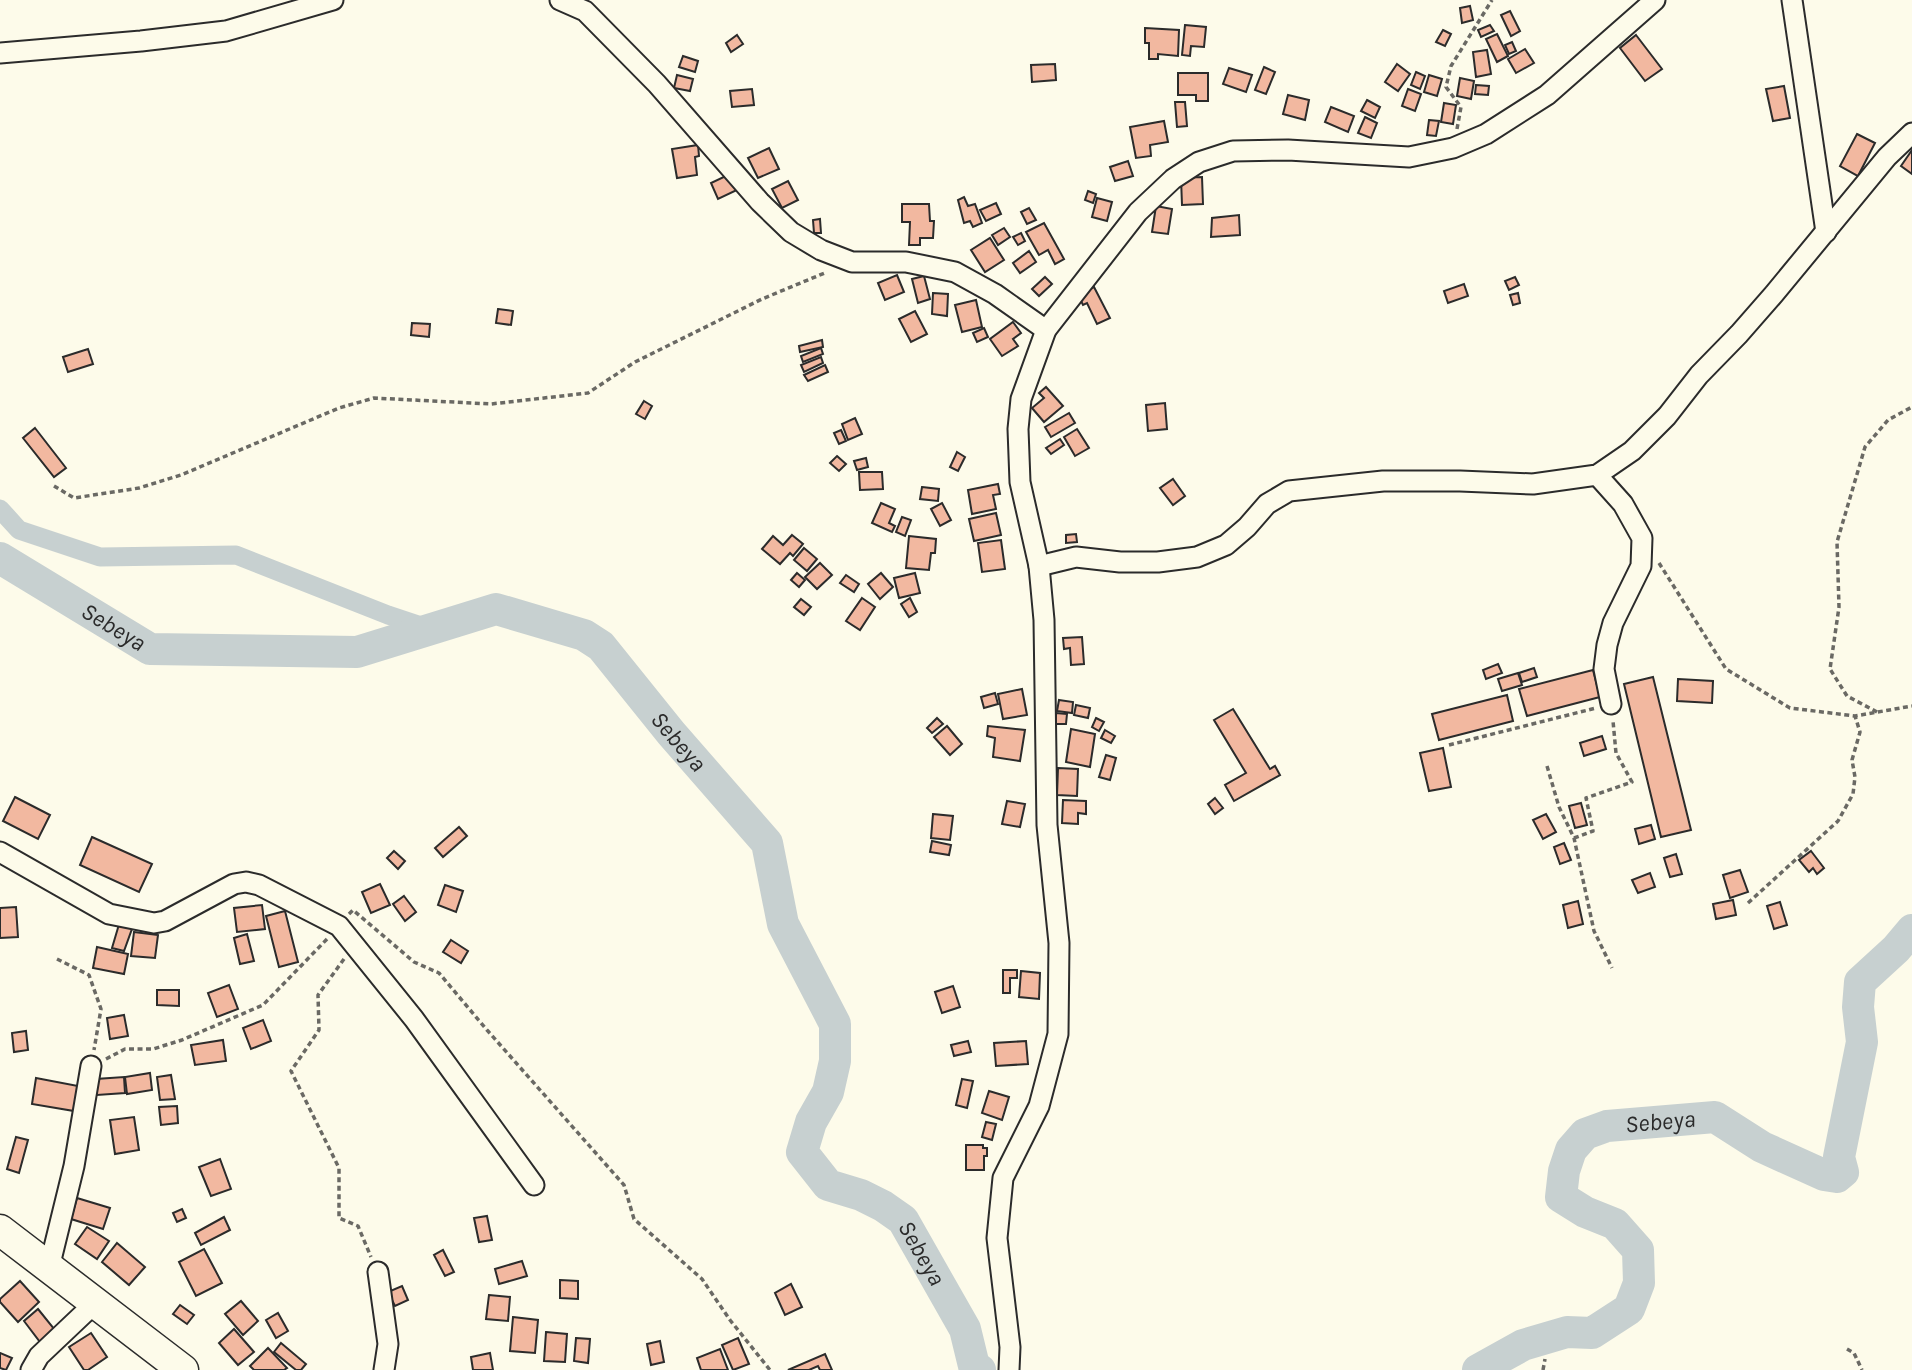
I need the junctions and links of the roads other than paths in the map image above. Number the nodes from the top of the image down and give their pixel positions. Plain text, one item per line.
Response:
1 (333, 0) edge
2 (560, 0) edge
3 (1655, 0) edge
4 (1793, 0) edge
5 (0, 53) edge
6 (1912, 133) edge
7 (1826, 232) junction
8 (1045, 330) junction
9 (1597, 475) junction
10 (1039, 566) junction
11 (1611, 704) road end
12 (0, 852) edge
13 (91, 1066) road end
14 (534, 1185) dead end
15 (0, 1230) edge
16 (50, 1268) junction
17 (378, 1272) road end
18 (95, 1303) junction
19 (31, 1370) edge
20 (183, 1370) edge
21 (384, 1370) edge
22 (1009, 1370) edge

1 - 5 street
2 - 8 street
3 - 8 street
4 - 7 street
6 - 7 street
7 - 9 street
8 - 10 street
9 - 10 street
9 - 11 street
10 - 22 street
12 - 14 street
13 - 16 street
15 - 16 highway
16 - 18 highway
17 - 21 street
18 - 19 street
18 - 20 highway

